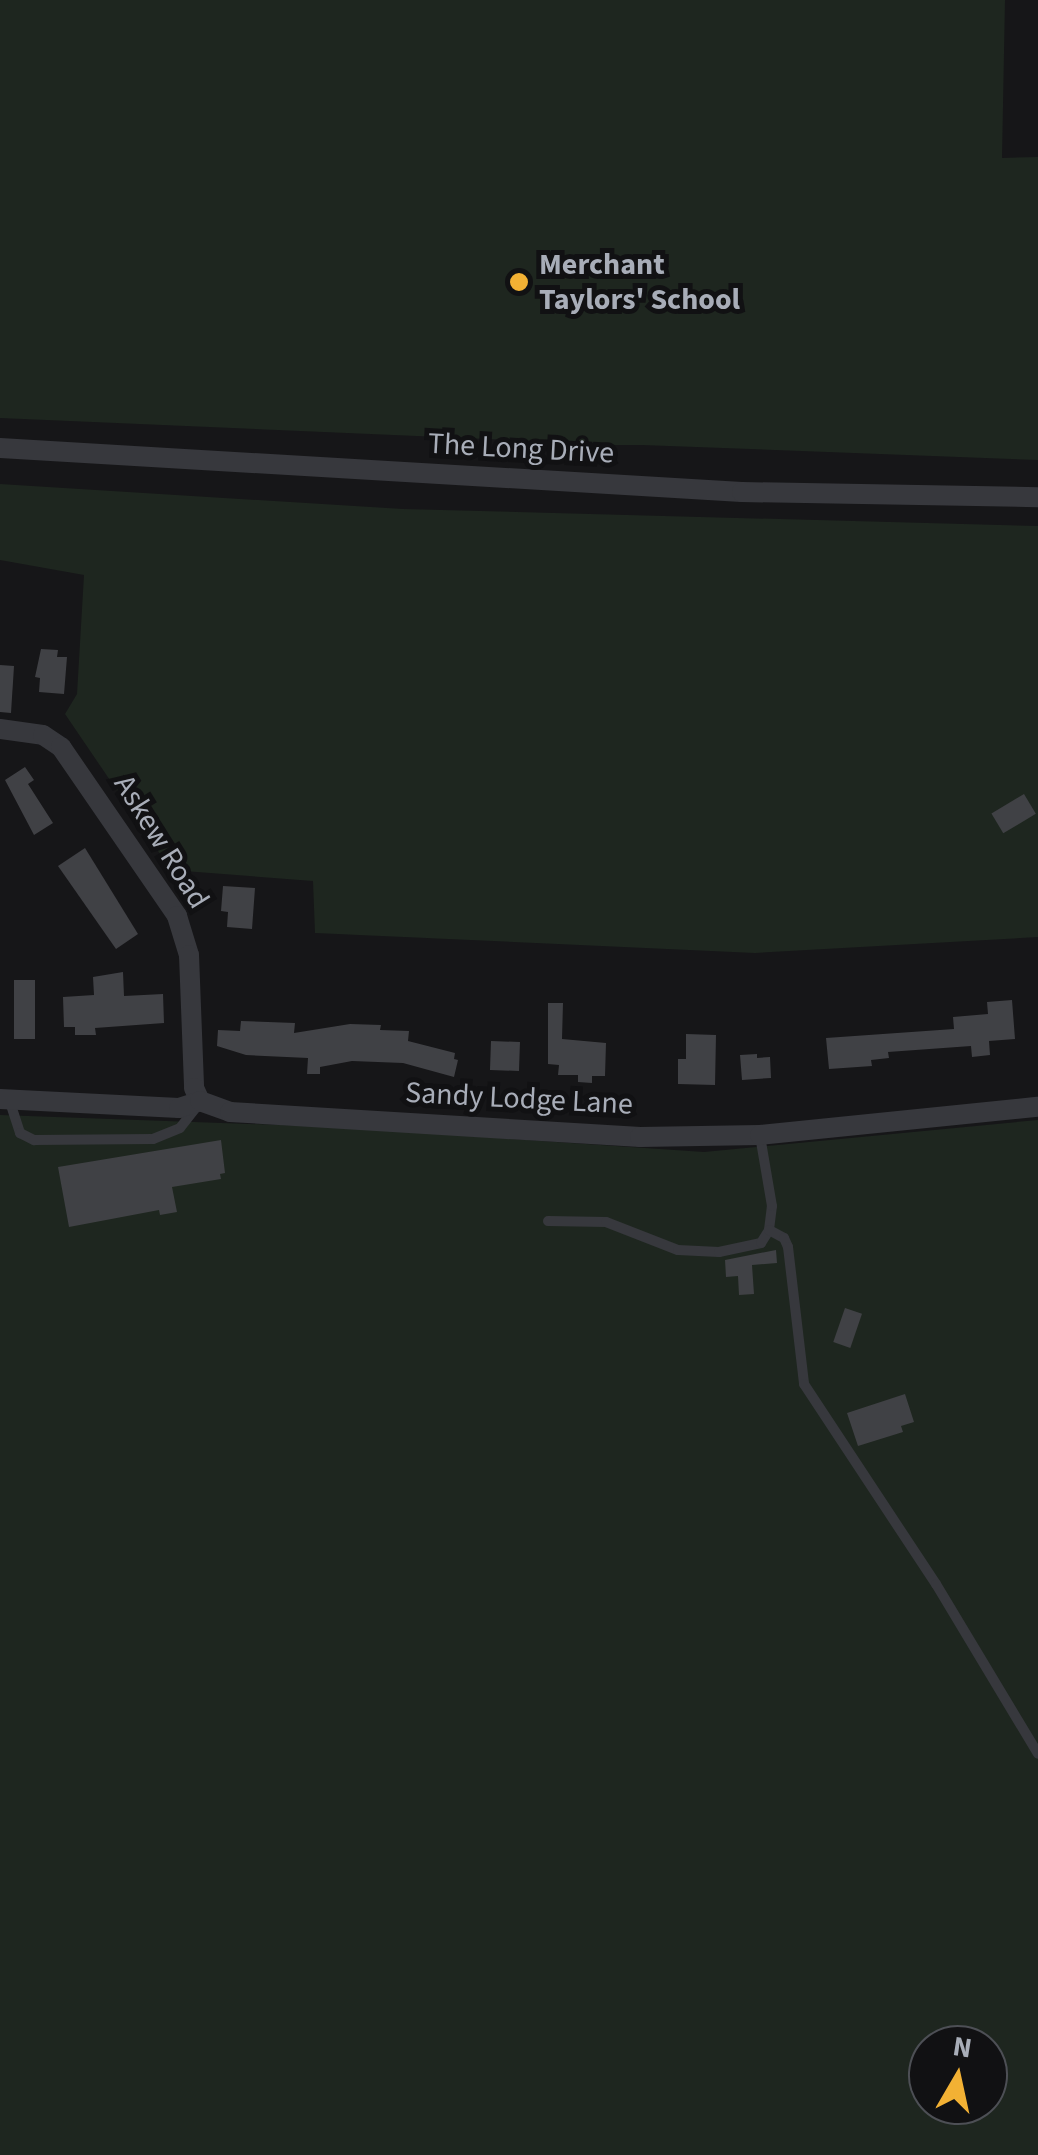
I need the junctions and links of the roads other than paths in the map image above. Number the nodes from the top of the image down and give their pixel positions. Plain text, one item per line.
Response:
1 (0, 448) edge
2 (1038, 497) edge
3 (0, 729) edge
4 (4, 1099) edge
5 (200, 1101) junction
6 (1038, 1107) edge
7 (760, 1135) junction
8 (548, 1221) dead end
9 (769, 1230) junction
10 (1038, 1754) edge

1 - 2 street, The Long Drive
3 - 5 street, Askew Road
4 - 5 street, Sandy Lodge Lane
4 - 5 lane
5 - 7 street, Sandy Lodge Lane
6 - 7 street, Sandy Lodge Lane
7 - 9 lane
8 - 9 lane
9 - 10 lane

